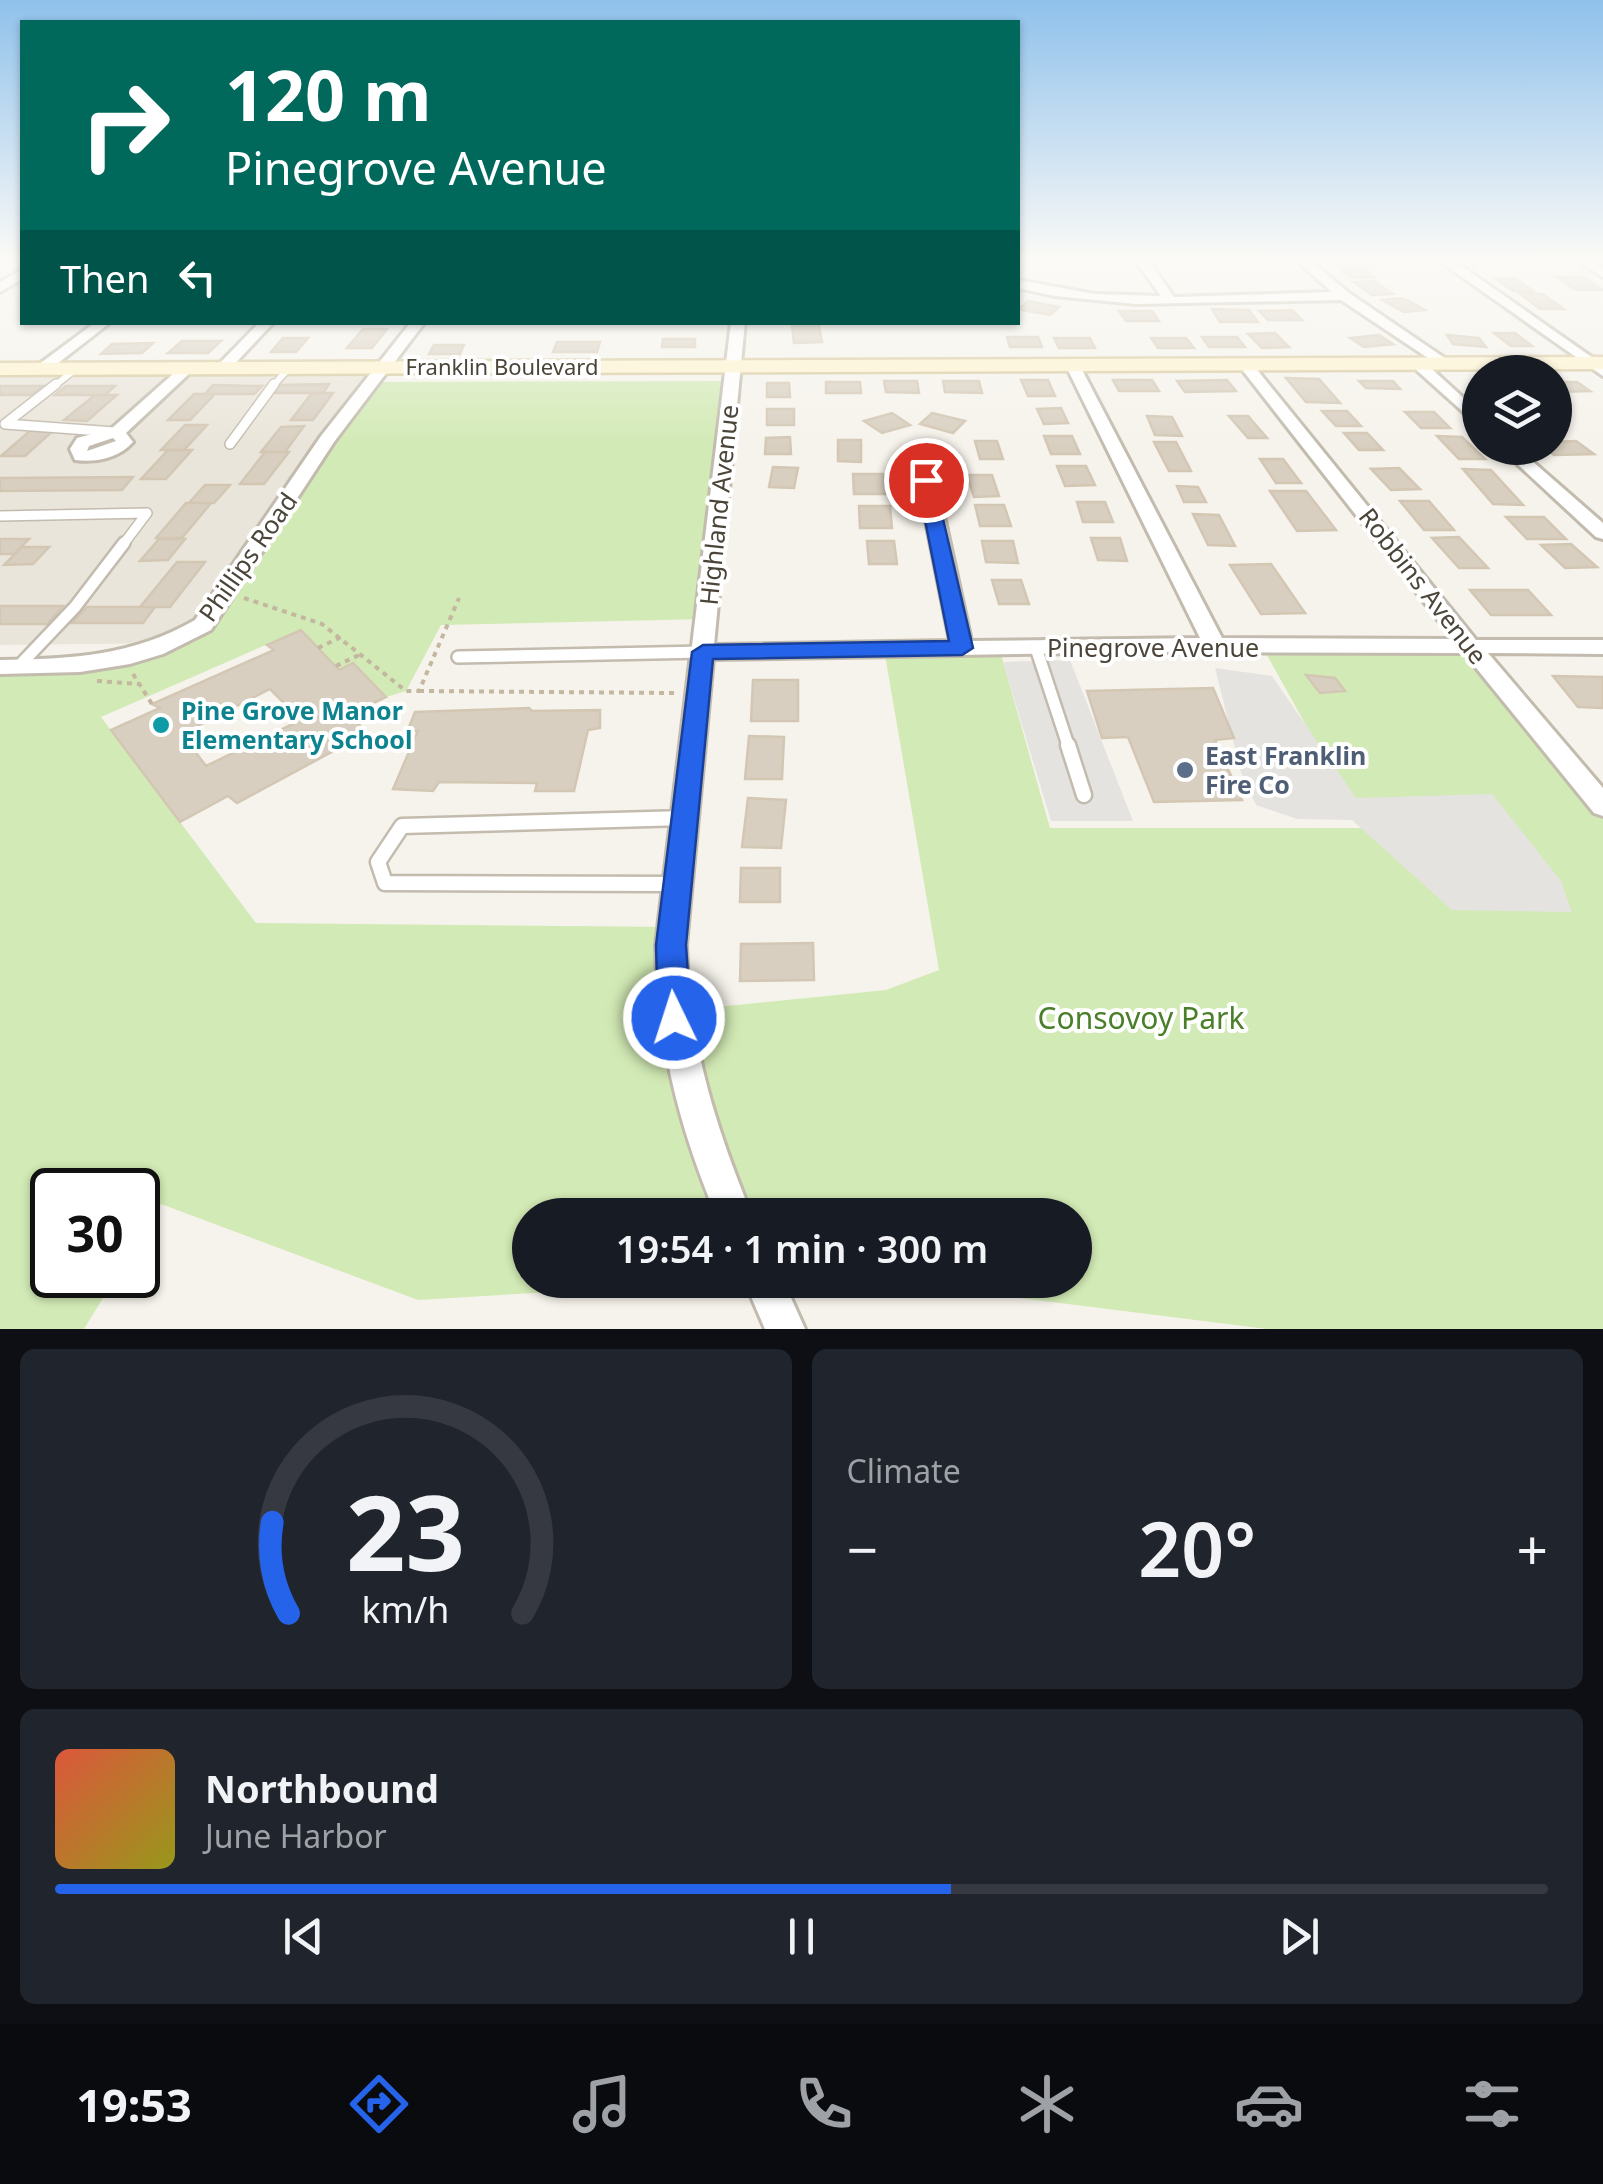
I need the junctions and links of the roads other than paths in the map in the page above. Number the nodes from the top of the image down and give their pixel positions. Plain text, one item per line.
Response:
1 (1384, 322) edge
2 (1535, 322) edge
3 (101, 325) edge
4 (265, 325) edge
5 (416, 325) edge
6 (738, 325) edge
7 (1417, 363) junction
8 (1446, 363) junction
9 (1072, 364) junction
10 (1245, 364) junction
11 (734, 366) junction
12 (1599, 366) edge
13 (384, 367) junction
14 (0, 368) edge
15 (43, 368) junction
16 (77, 368) junction
17 (223, 368) junction
18 (289, 368) junction
19 (187, 369) junction
20 (1462, 405) edge
21 (2, 424) edge
22 (117, 432) joint
23 (230, 444) dead end
24 (922, 456) dead end
25 (1527, 465) edge
26 (0, 516) edge
27 (1603, 534) edge
28 (1603, 647) edge
29 (962, 648) junction
30 (1036, 648) junction
31 (1216, 648) junction
32 (1471, 648) junction
33 (703, 652) junction
34 (458, 657) dead end
35 (9, 667) edge
36 (1084, 794) dead end
37 (1603, 806) edge
38 (685, 818) junction
39 (678, 884) junction
40 (728, 1198) edge
41 (771, 1298) edge
42 (785, 1329) edge

1 - 8 street
2 - 12 street
3 - 15 street
4 - 17 street
5 - 13 street, Phillips Road
6 - 11 street, Highland Avenue
7 - 8 street, Franklin Boulevard
7 - 10 street, Franklin Boulevard
7 - 20 street
8 - 12 street, Franklin Boulevard
9 - 10 street, Franklin Boulevard
9 - 11 street, Franklin Boulevard
9 - 31 street
10 - 32 street, Robbins Avenue
11 - 13 street, Franklin Boulevard
11 - 33 street, Highland Avenue
13 - 18 street, Franklin Boulevard
13 - 35 street, Phillips Road
14 - 15 street, Franklin Boulevard
15 - 16 street, Franklin Boulevard
16 - 19 street, Franklin Boulevard
16 - 21 lane
17 - 18 street, Franklin Boulevard
17 - 19 street, Franklin Boulevard
18 - 23 lane
19 - 22 street
21 - 22 lane
24 - 29 street
25 - 27 street
26 - 35 lane
28 - 32 street, Pinegrove Avenue
29 - 30 street, Pinegrove Avenue
29 - 33 street, Pinegrove Avenue
30 - 31 street, Pinegrove Avenue
30 - 36 lane
31 - 32 street, Pinegrove Avenue
32 - 37 street, Robbins Avenue
33 - 34 lane
33 - 38 street, Highland Avenue
38 - 39 street, Highland Avenue
38 - 39 lane
39 - 40 street, Highland Avenue
41 - 42 street

